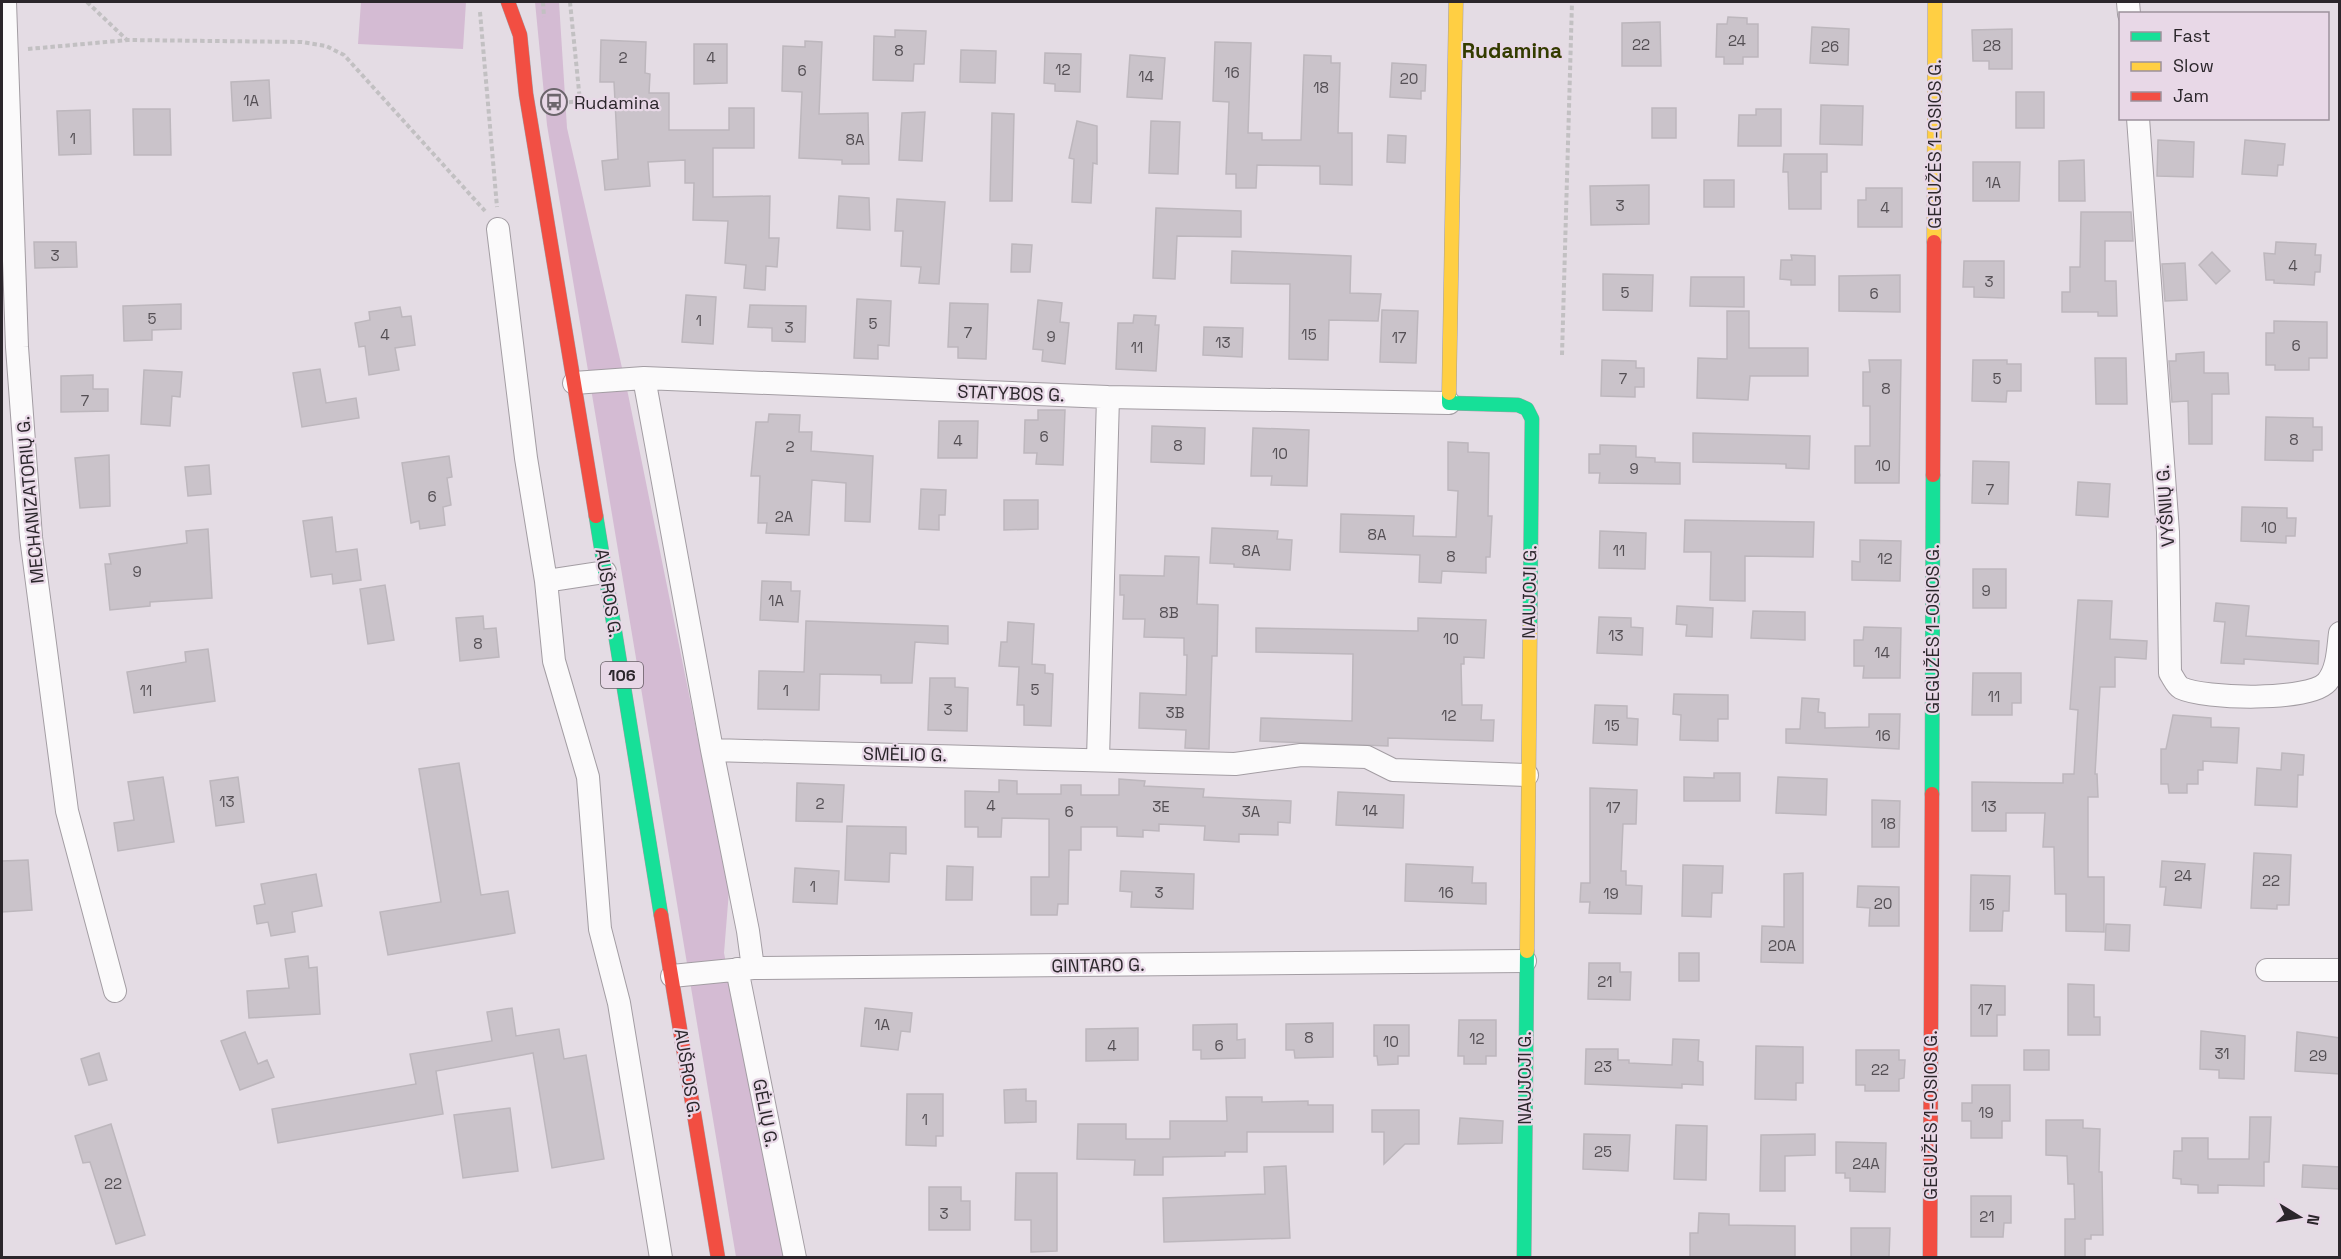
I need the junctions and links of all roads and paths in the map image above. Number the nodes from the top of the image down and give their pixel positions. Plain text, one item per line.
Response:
1 (5, 2) edge
2 (87, 2) edge
3 (480, 2) edge
4 (508, 2) edge
5 (570, 2) edge
6 (1456, 2) edge
7 (1572, 2) edge
8 (1935, 2) edge
9 (525, 3) edge
10 (520, 35) junction
11 (128, 40) junction
12 (7, 51) junction
13 (580, 101) junction
14 (553, 104) dead end
15 (575, 112) dead end
16 (2138, 120) edge
17 (498, 229) junction
18 (1562, 355) dead end
19 (644, 378) junction
20 (574, 383) junction
21 (1108, 397) junction
22 (1449, 403) junction
23 (605, 572) junction
24 (546, 581) junction
25 (2340, 633) edge
26 (712, 750) junction
27 (1098, 759) junction
28 (1527, 775) junction
29 (1525, 961) junction
30 (745, 969) junction
31 (2267, 970) dead end
32 (2340, 970) edge
33 (672, 976) junction
34 (115, 991) dead end
35 (661, 1257) edge
36 (718, 1257) edge
37 (795, 1257) edge
38 (1524, 1257) edge
39 (1930, 1257) edge

1 - 12 street, MECHANIZATORIŲ G.
2 - 11 path
3 - 17 path
4 - 10 street, AUŠROS G. / 106
5 - 13 path
6 - 22 street
7 - 18 path
8 - 39 street, GEGUŽĖS 1-OSIOS G.
9 - 10 street, AUŠROS G. / 106
10 - 20 street, AUŠROS G. / 106
11 - 12 path
11 - 17 path
12 - 34 street, MECHANIZATORIŲ G.
13 - 14 path
13 - 15 path
16 - 25 street, VYŠNIŲ G.
17 - 24 street
19 - 20 street, STATYBOS G.
19 - 21 street, STATYBOS G.
19 - 26 street, GĖLIŲ G.
20 - 23 street, AUŠROS G. / 106
21 - 22 street, STATYBOS G.
21 - 27 street
22 - 28 street, NAUJOJI G.
23 - 24 street
23 - 33 street, AUŠROS G. / 106
24 - 35 street
26 - 27 street, SMĖLIO G.
26 - 30 street, GĖLIŲ G.
27 - 28 street, SMĖLIO G.
28 - 29 street, NAUJOJI G.
29 - 30 street, GINTARO G.
29 - 38 street, NAUJOJI G.
30 - 33 street, GINTARO G.
30 - 37 street, GĖLIŲ G.
31 - 32 street
33 - 36 street, AUŠROS G. / 106

